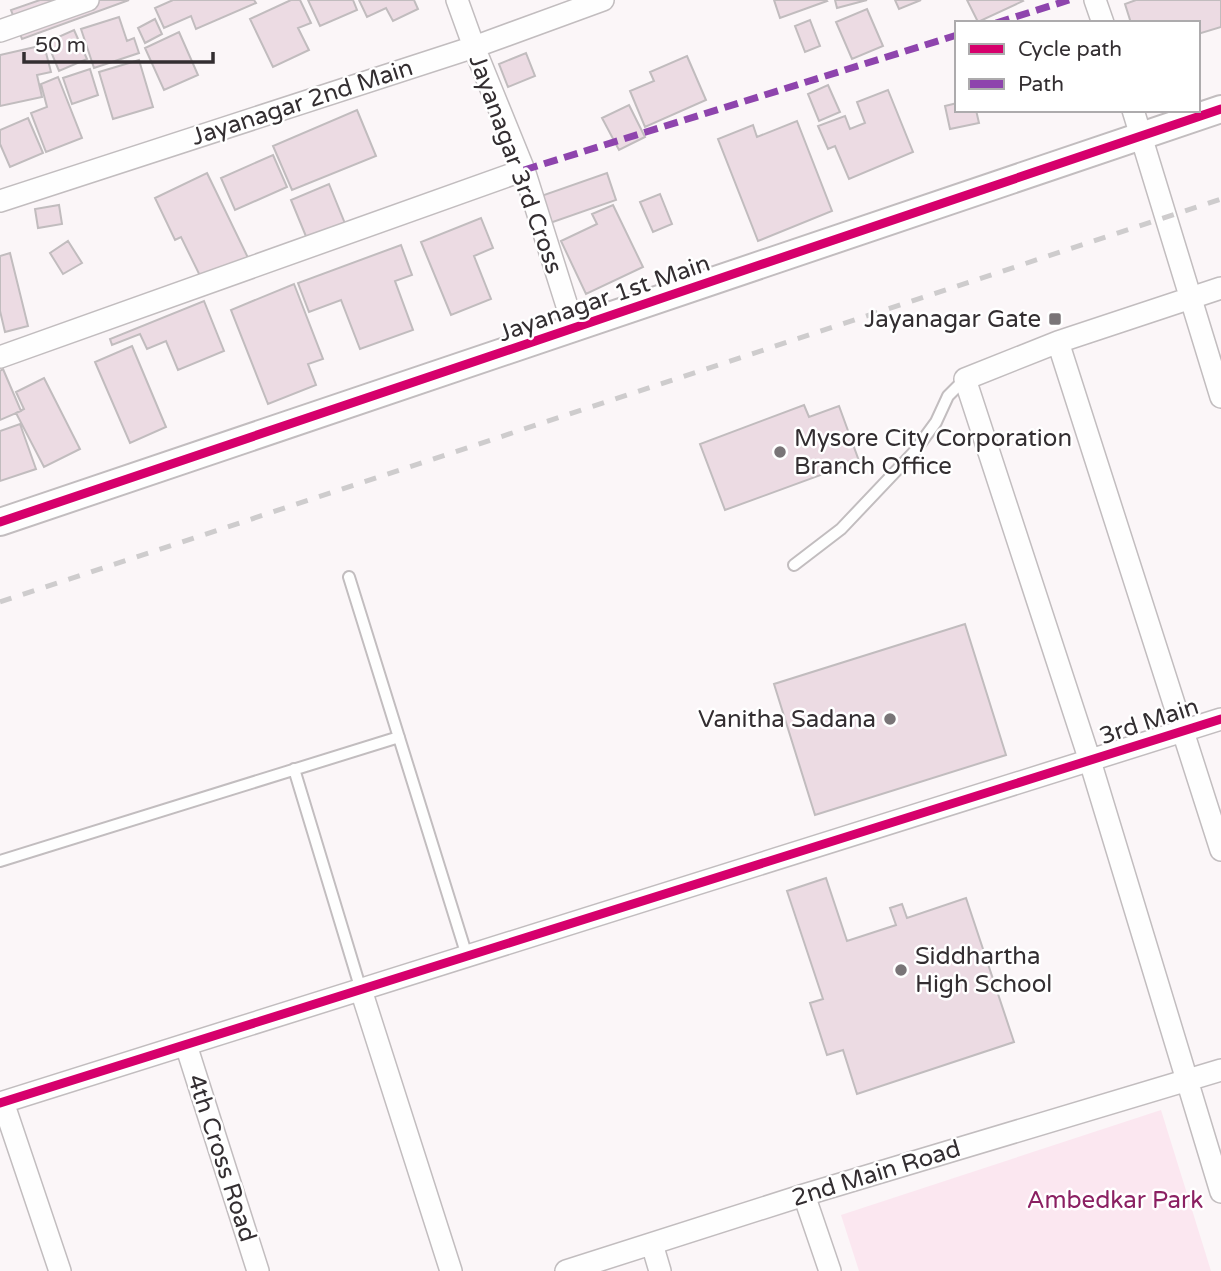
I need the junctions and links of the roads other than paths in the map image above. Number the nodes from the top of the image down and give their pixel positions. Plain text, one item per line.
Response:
1 (88, 0) edge
2 (457, 0) edge
3 (603, 0) edge
4 (1095, 0) edge
5 (1101, 21) edge
6 (0, 31) edge
7 (474, 47) junction
8 (1221, 108) edge
9 (1134, 112) edge
10 (1142, 136) junction
11 (524, 170) junction
12 (0, 201) edge
13 (1221, 288) edge
14 (1192, 299) junction
15 (574, 328) junction
16 (1058, 342) junction
17 (0, 357) edge
18 (965, 379) junction
19 (1221, 397) edge
20 (0, 522) edge
21 (794, 565) dead end
22 (349, 577) dead end
23 (1221, 719) edge
24 (1184, 729) junction
25 (399, 737) junction
26 (1090, 761) junction
27 (294, 769) junction
28 (1221, 850) edge
29 (0, 861) edge
30 (467, 956) junction
31 (361, 990) junction
32 (186, 1045) junction
33 (1221, 1070) edge
34 (1187, 1080) junction
35 (1, 1103) edge
36 (1221, 1192) edge
37 (804, 1195) junction
38 (652, 1244) junction
39 (60, 1271) edge
40 (258, 1271) edge
41 (451, 1271) edge
42 (566, 1271) edge
43 (660, 1271) edge
44 (830, 1271) edge

1 - 6 street
2 - 7 street, Jayanagar 3rd Cross
3 - 7 street, Jayanagar 2nd Main
4 - 5 street
7 - 11 street, Jayanagar 3rd Cross
7 - 12 street, Jayanagar 2nd Main
8 - 10 street, Jayanagar 1st Main
9 - 10 street
10 - 14 street
10 - 15 street, Jayanagar 1st Main
11 - 15 street, Jayanagar 3rd Cross
11 - 17 street
13 - 14 street
14 - 16 street
14 - 19 street
15 - 20 street, Jayanagar 1st Main
16 - 18 street
16 - 24 street
18 - 21 lane
18 - 26 street
22 - 25 lane
23 - 24 street, 3rd Main
24 - 26 street, 3rd Main
24 - 28 street
25 - 27 lane
25 - 30 lane
26 - 30 street, 3rd Main
26 - 34 street
27 - 29 lane
27 - 31 lane
30 - 31 street, 3rd Main
31 - 32 street, 3rd Main
31 - 41 street
32 - 35 street, 3rd Main
32 - 40 street, 4th Cross Road
33 - 34 street, 2nd Main Road
34 - 36 street
34 - 37 street, 2nd Main Road
35 - 39 street
37 - 38 street, 2nd Main Road
37 - 44 street
38 - 42 street, 2nd Main Road
38 - 43 street

